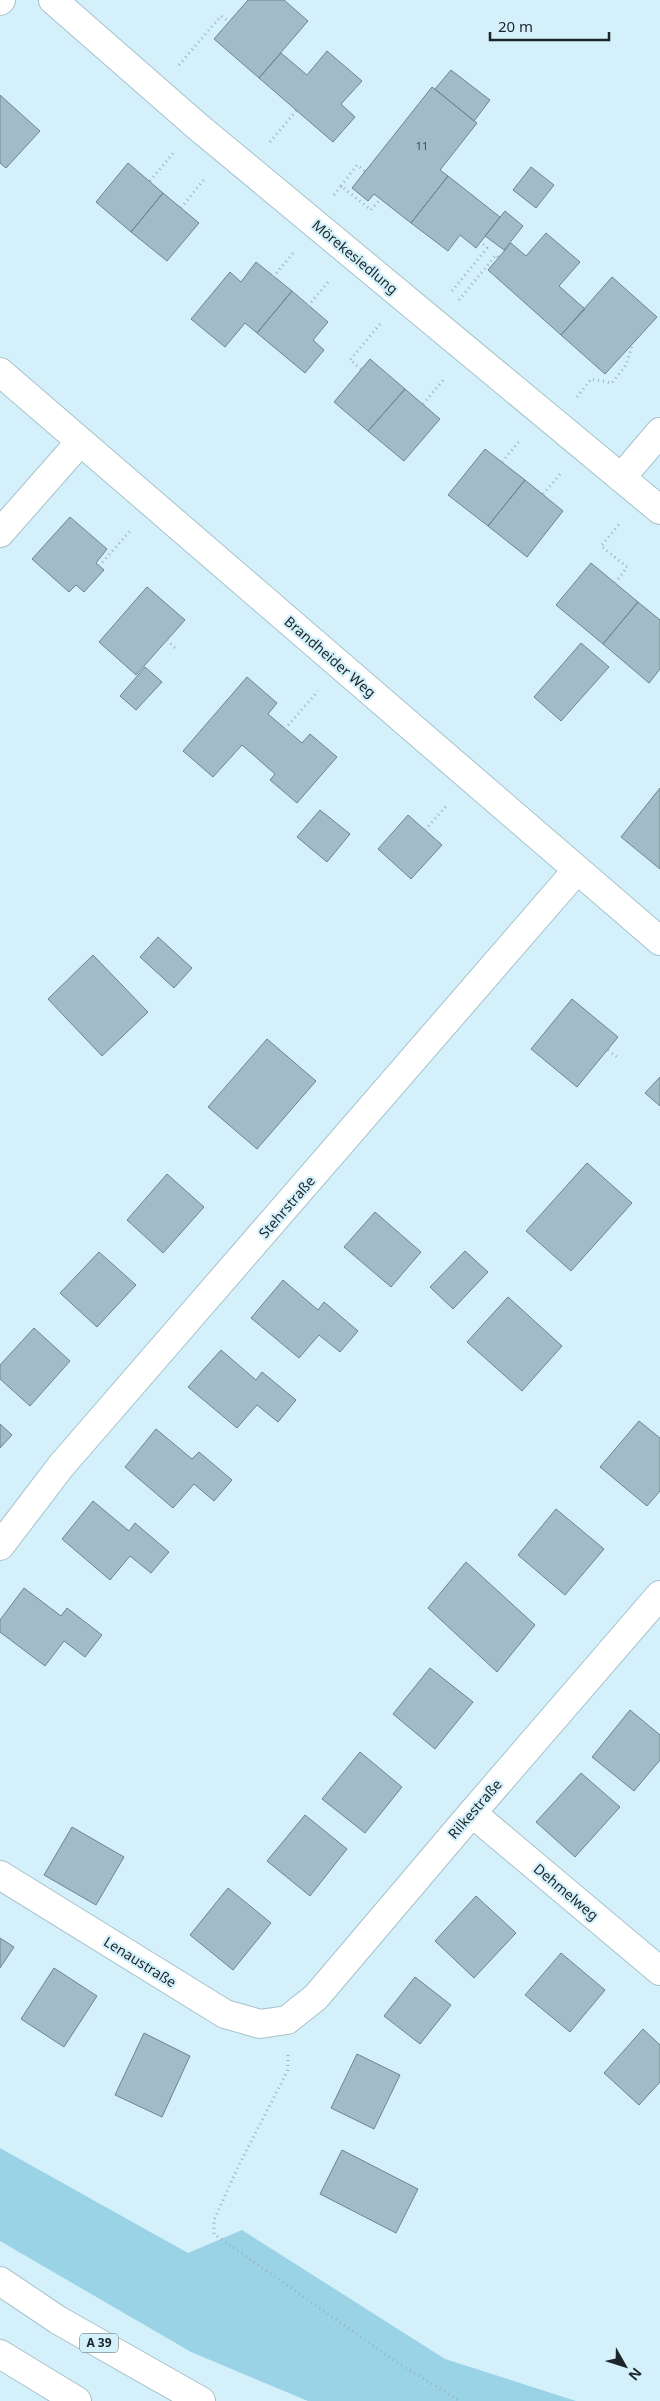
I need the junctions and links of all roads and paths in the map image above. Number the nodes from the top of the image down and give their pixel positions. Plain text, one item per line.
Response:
1 (53, 0) edge
2 (229, 22) dead end
3 (157, 91) junction
4 (297, 110) dead end
5 (248, 168) junction
6 (366, 172) dead end
7 (341, 186) dead end
8 (481, 242) dead end
9 (499, 258) dead end
10 (403, 297) junction
11 (434, 322) junction
12 (634, 343) dead end
13 (361, 369) dead end
14 (0, 372) edge
15 (556, 424) junction
16 (660, 432) edge
17 (80, 442) junction
18 (621, 478) junction
19 (651, 503) edge
20 (153, 504) junction
21 (0, 533) edge
22 (99, 566) dead end
23 (615, 583) dead end
24 (167, 640) dead end
25 (176, 650) dead end
26 (312, 698) dead end
27 (285, 729) dead end
28 (577, 870) junction
29 (660, 941) edge
30 (608, 1050) dead end
31 (618, 1058) dead end
32 (0, 1546) edge
33 (660, 1595) edge
34 (472, 1812) junction
35 (0, 1875) edge
36 (660, 1971) edge
37 (287, 2020) junction
38 (0, 2281) edge
39 (0, 2354) edge
40 (77, 2401) edge
41 (201, 2401) edge
42 (460, 2401) edge

1 - 3 main road, Mörekesiedlung
2 - 3 path
3 - 5 main road, Mörekesiedlung
4 - 5 path
5 - 10 main road, Mörekesiedlung
6 - 7 path
8 - 11 path
9 - 11 path
10 - 11 main road, Mörekesiedlung
10 - 13 path
11 - 15 main road, Mörekesiedlung
12 - 15 path
14 - 17 main road, Brandheider Weg
15 - 18 main road, Mörekesiedlung
16 - 18 main road
17 - 20 main road, Brandheider Weg
17 - 21 main road
18 - 19 main road, Mörekesiedlung
19 - 23 path
20 - 22 path
20 - 28 main road, Brandheider Weg
24 - 25 path
26 - 27 path
28 - 29 main road, Brandheider Weg
28 - 32 main road, Stehrstraße
30 - 31 path
33 - 34 main road, Rilkestraße
34 - 36 main road, Dehmelweg
34 - 37 main road, Rilkestraße
35 - 37 main road, Lenaustraße
37 - 42 path
38 - 41 main road, A 39
39 - 40 main road

